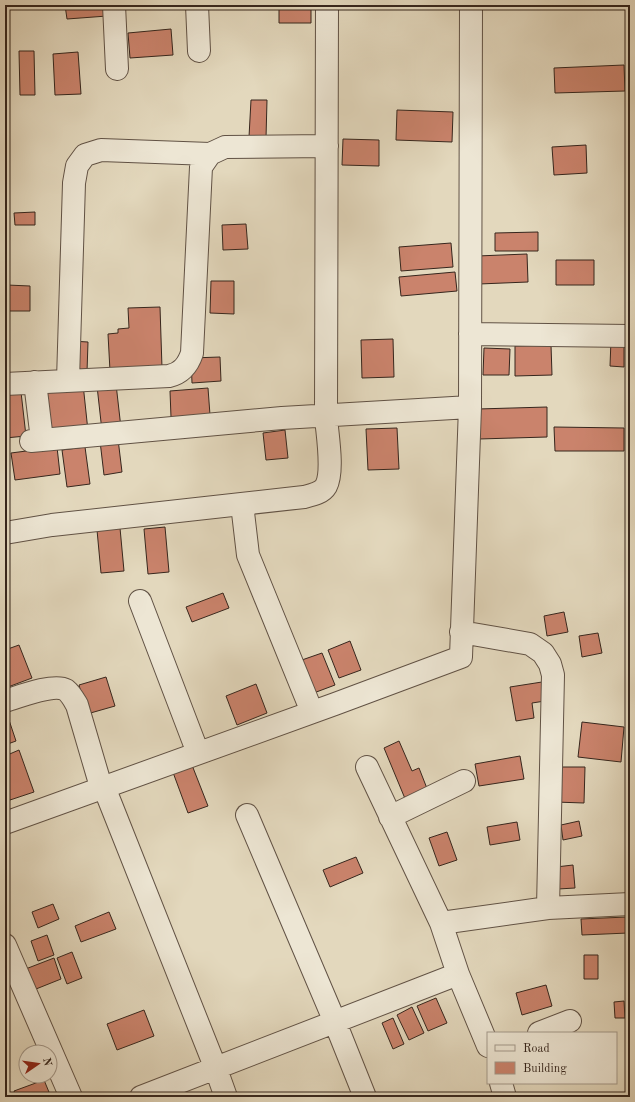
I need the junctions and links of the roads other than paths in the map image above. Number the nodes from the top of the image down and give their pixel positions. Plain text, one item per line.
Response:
1 (114, 5) edge
2 (197, 5) edge
3 (326, 5) edge
4 (471, 5) edge
5 (199, 51) dead end
6 (117, 68) dead end
7 (327, 146) junction
8 (210, 154) junction
9 (470, 334) junction
10 (630, 336) edge
11 (68, 380) junction
12 (34, 382) junction
13 (5, 384) edge
14 (470, 407) junction
15 (326, 416) junction
16 (242, 504) junction
17 (5, 533) edge
18 (140, 601) dead end
19 (462, 632) junction
20 (5, 701) edge
21 (312, 712) junction
22 (198, 753) junction
23 (367, 767) dead end
24 (464, 781) dead end
25 (104, 787) junction
26 (247, 815) dead end
27 (390, 817) junction
28 (5, 823) edge
29 (630, 904) edge
30 (548, 908) junction
31 (441, 923) junction
32 (5, 945) edge
33 (458, 974) junction
34 (570, 1021) dead end
35 (335, 1022) junction
36 (542, 1032) edge
37 (487, 1044) edge
38 (216, 1069) junction
39 (501, 1084) edge
40 (71, 1097) edge
41 (141, 1097) edge
42 (226, 1097) edge
43 (365, 1097) edge
44 (505, 1097) edge

1 - 6 street
2 - 5 street
3 - 7 street
4 - 9 street
7 - 8 street
7 - 15 street
8 - 11 street
8 - 11 street
9 - 10 street
9 - 14 street
11 - 12 street
12 - 13 street
12 - 15 street
14 - 15 street
14 - 19 street
15 - 16 street
16 - 17 street
16 - 21 street
18 - 22 street
19 - 21 street
19 - 30 street
20 - 25 street
21 - 22 street
22 - 25 street
23 - 27 street
24 - 27 street
25 - 28 street
25 - 38 street
26 - 35 street
27 - 31 street
29 - 30 street
30 - 31 street
31 - 33 street
32 - 40 street
33 - 35 street
33 - 37 street
34 - 36 street
35 - 38 street
35 - 43 street
38 - 41 street
38 - 42 street
39 - 44 street

